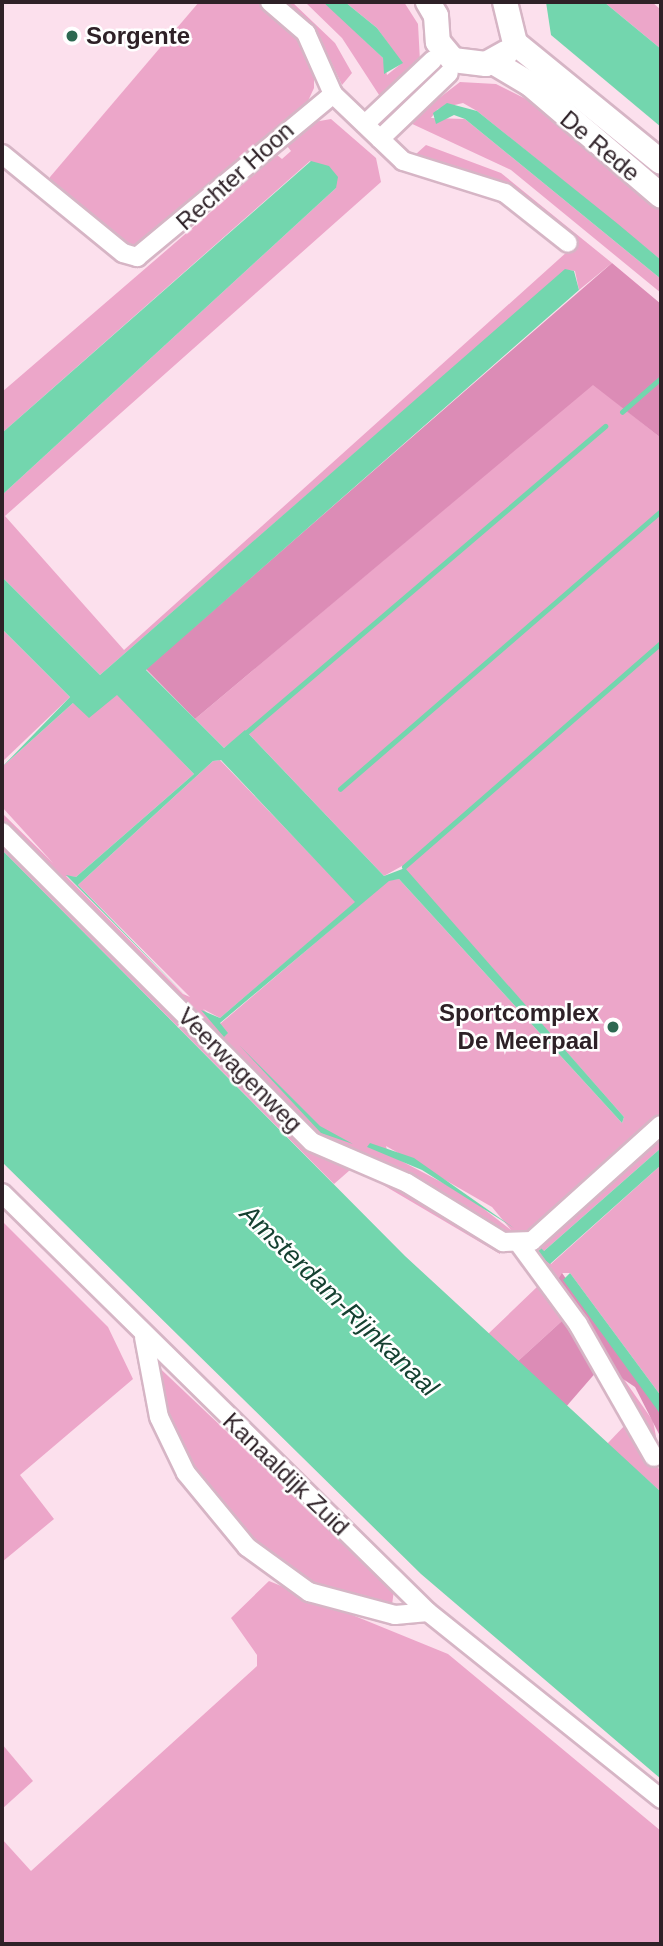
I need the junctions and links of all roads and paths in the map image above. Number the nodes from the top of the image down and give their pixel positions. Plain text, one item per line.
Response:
1 (270, 2) edge
2 (505, 2) edge
3 (519, 2) edge
4 (426, 5) edge
5 (518, 38) junction
6 (447, 65) junction
7 (493, 69) junction
8 (333, 94) junction
9 (365, 124) junction
10 (380, 139) junction
11 (2, 154) edge
12 (661, 162) edge
13 (661, 197) edge
14 (568, 243) dead end
15 (2, 832) edge
16 (661, 1125) edge
17 (2, 1193) edge
18 (520, 1245) junction
19 (144, 1337) junction
20 (654, 1457) dead end
21 (428, 1612) junction
22 (661, 1799) edge

1 - 8 street
2 - 5 main road
3 - 5 main road
4 - 6 main road
5 - 7 main road
5 - 12 main road, De Rede
6 - 7 main road
6 - 9 street
6 - 10 street
7 - 13 main road, De Rede
8 - 9 street
8 - 11 street, Rechter Hoon
9 - 10 street
10 - 14 street
15 - 18 street, Veerwagenweg
16 - 18 street
17 - 19 street, Kanaaldijk Zuid
18 - 20 street
19 - 21 street, Kanaaldijk Zuid
19 - 21 street
21 - 22 street, Kanaaldijk Zuid

